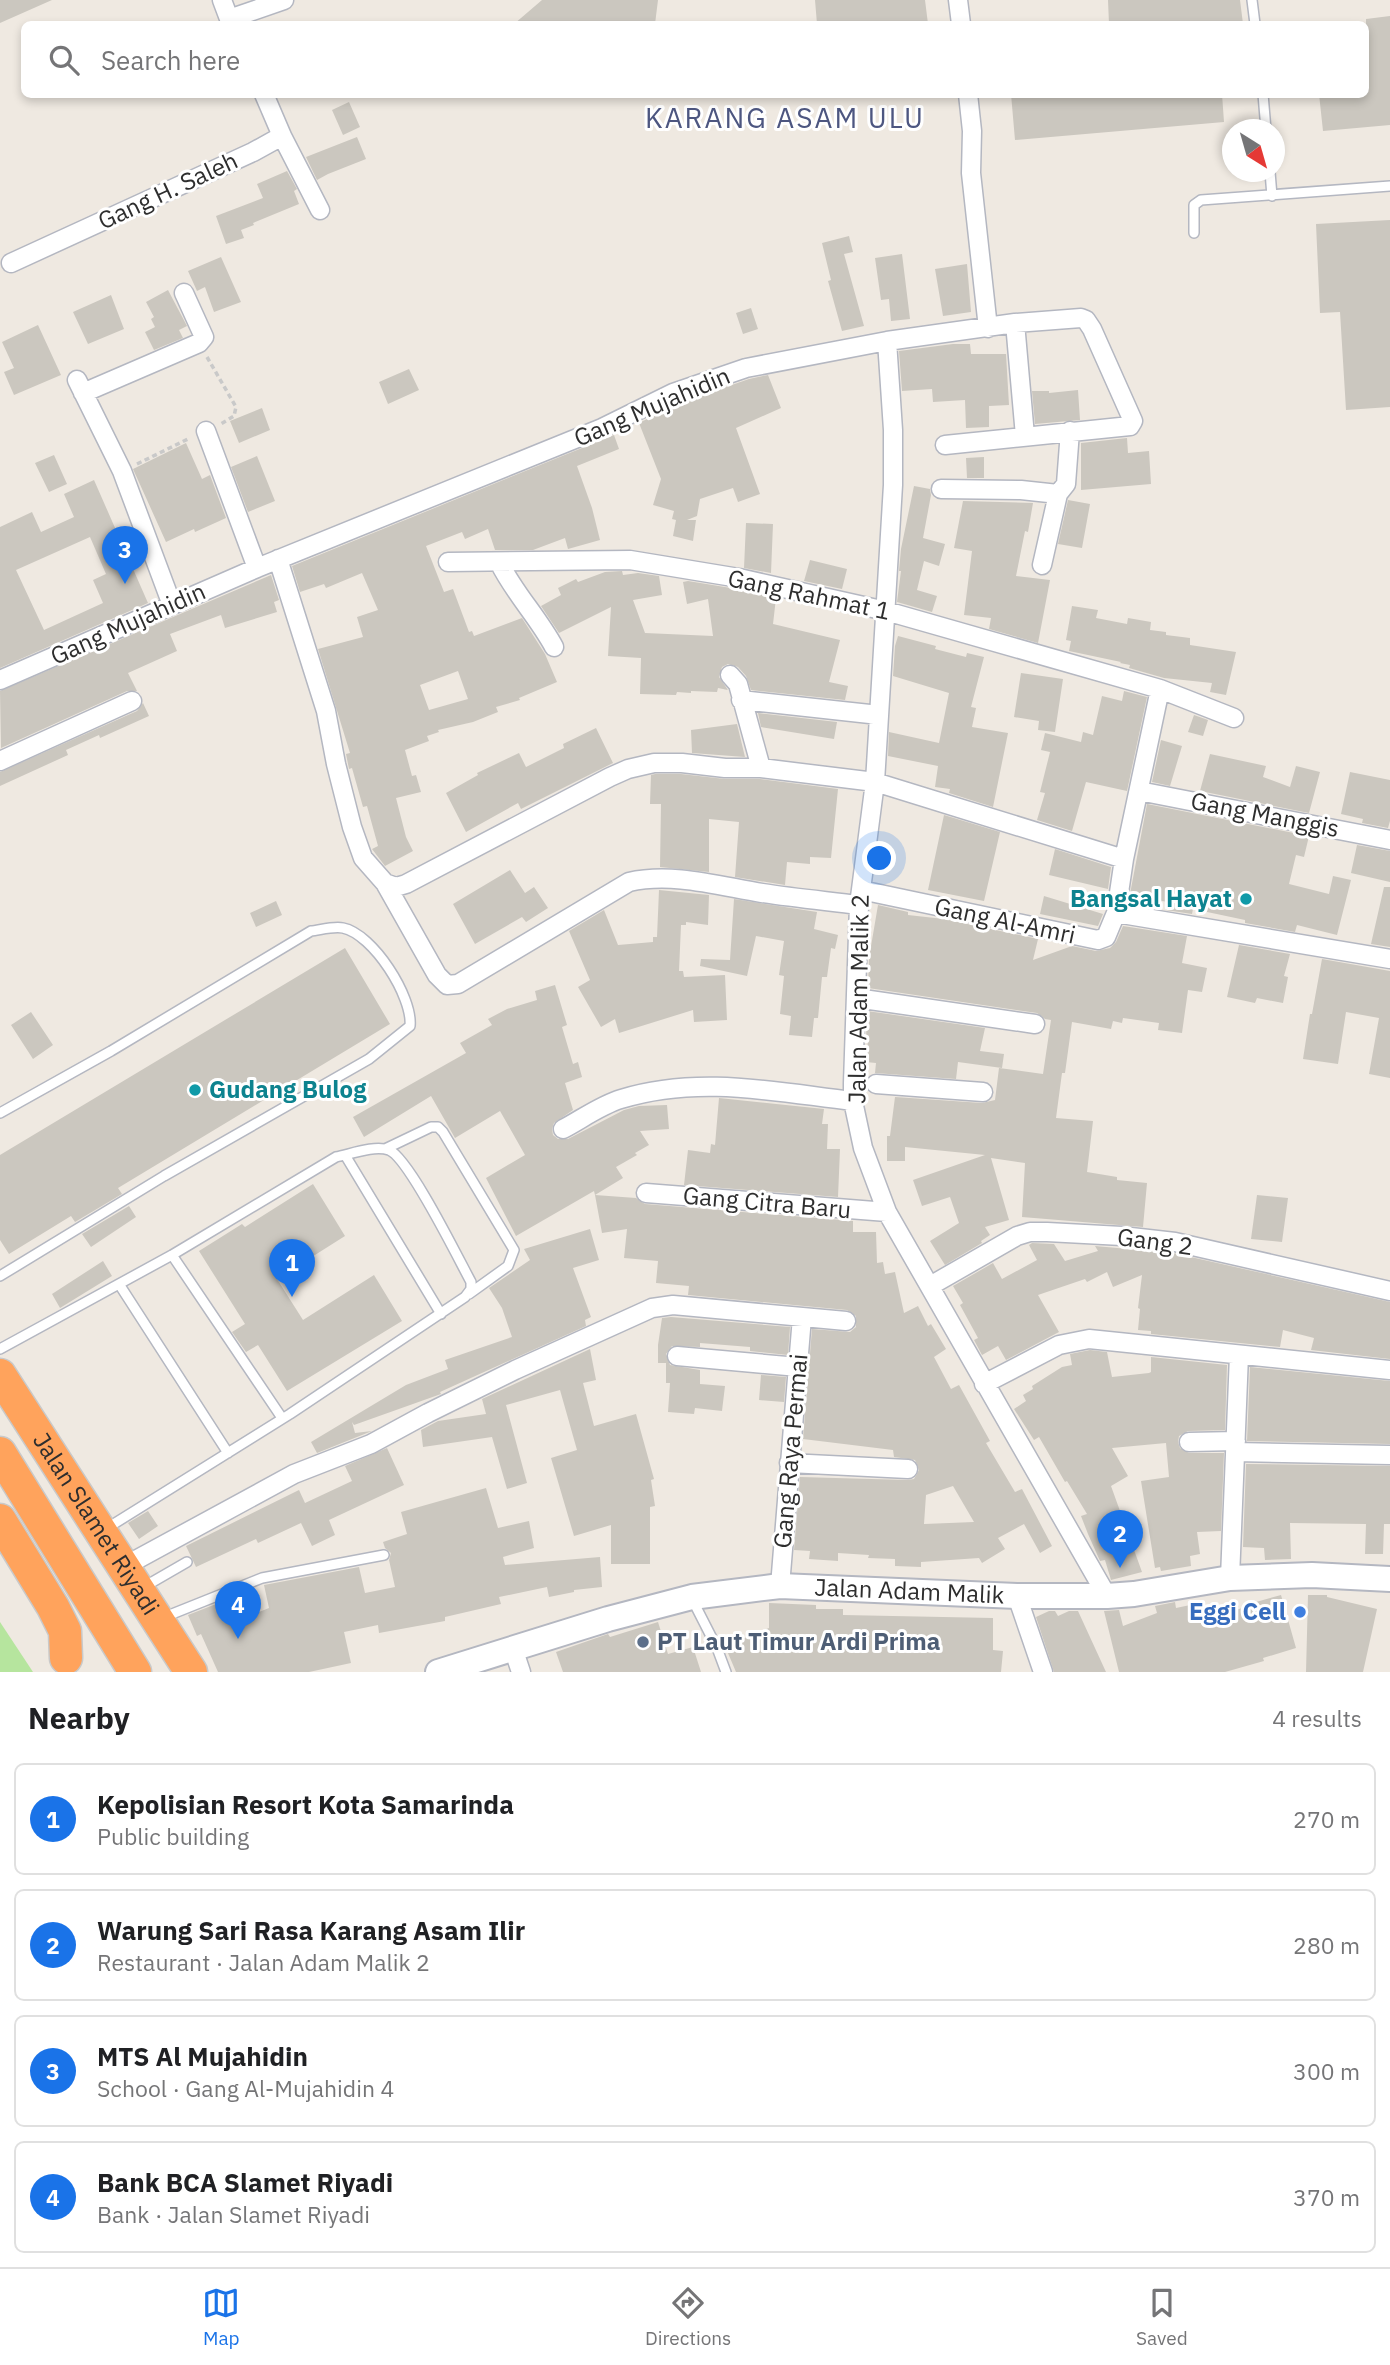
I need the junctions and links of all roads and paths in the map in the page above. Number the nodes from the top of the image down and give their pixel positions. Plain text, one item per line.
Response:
1 (222, 0) edge
2 (284, 0) edge
3 (958, 0) edge
4 (1252, 0) edge
5 (230, 21) edge
6 (232, 21) edge
7 (961, 21) edge
8 (1255, 21) edge
9 (266, 98) edge
10 (968, 98) edge
11 (1263, 98) edge
12 (1265, 119) edge
13 (282, 136) junction
14 (1271, 182) edge
15 (1390, 186) edge
16 (1272, 196) junction
17 (320, 210) dead end
18 (1194, 233) dead end
19 (10, 263) dead end
20 (184, 293) dead end
21 (1015, 323) junction
22 (988, 328) junction
23 (887, 341) junction
24 (206, 431) dead end
25 (1070, 431) junction
26 (1025, 436) junction
27 (945, 445) dead end
28 (941, 489) dead end
29 (1058, 494) junction
30 (278, 559) junction
31 (448, 562) dead end
32 (499, 562) junction
33 (1042, 565) dead end
34 (257, 568) junction
35 (172, 605) junction
36 (886, 611) junction
37 (554, 647) dead end
38 (730, 674) dead end
39 (0, 680) edge
40 (1160, 689) junction
41 (741, 700) junction
42 (132, 701) dead end
43 (878, 715) junction
44 (1234, 718) dead end
45 (0, 761) edge
46 (761, 768) junction
47 (875, 782) junction
48 (1139, 791) junction
49 (1390, 840) edge
50 (1124, 859) junction
51 (385, 883) junction
52 (860, 898) junction
53 (1116, 912) junction
54 (1390, 959) edge
55 (856, 998) junction
56 (1035, 1024) dead end
57 (862, 1088) junction
58 (984, 1092) dead end
59 (0, 1113) edge
60 (563, 1129) dead end
61 (385, 1149) junction
62 (345, 1155) junction
63 (646, 1193) dead end
64 (887, 1212) junction
65 (172, 1255) junction
66 (0, 1276) edge
67 (119, 1284) junction
68 (930, 1286) junction
69 (1390, 1291) edge
70 (465, 1297) junction
71 (440, 1314) junction
72 (803, 1317) junction
73 (846, 1321) dead end
74 (0, 1349) edge
75 (1239, 1355) junction
76 (677, 1356) dead end
77 (798, 1367) junction
78 (1390, 1370) edge
79 (0, 1375) edge
80 (984, 1384) junction
81 (282, 1418) junction
82 (1189, 1442) dead end
83 (1235, 1447) junction
84 (0, 1453) edge
85 (228, 1453) junction
86 (1390, 1455) edge
87 (789, 1463) junction
88 (908, 1469) dead end
89 (0, 1520) edge
90 (100, 1532) junction
91 (0, 1553) edge
92 (384, 1555) dead end
93 (187, 1562) dead end
94 (1230, 1578) junction
95 (1390, 1578) edge
96 (130, 1579) junction
97 (780, 1586) junction
98 (1017, 1596) junction
99 (1107, 1596) junction
100 (692, 1597) junction
101 (157, 1620) junction
102 (513, 1648) junction
103 (71, 1665) edge
104 (472, 1667) edge
105 (135, 1672) edge
106 (191, 1672) edge
107 (438, 1672) edge
108 (521, 1672) edge
109 (726, 1672) edge
110 (1043, 1672) edge

1 - 5 street
2 - 6 street
3 - 7 street
4 - 8 lane
9 - 13 street
10 - 22 street
11 - 12 lane
13 - 17 street
13 - 19 street, Gang H. Saleh
14 - 16 lane
15 - 16 lane
16 - 18 lane
20 - 35 street
21 - 22 street, Gang Mujahidin
21 - 25 street, Gang Mujahidin
21 - 26 street
22 - 23 street, Gang Mujahidin
23 - 30 street, Gang Mujahidin
23 - 36 street, Jalan Adam Malik 2
24 - 34 street
25 - 26 street, Gang Mujahidin
25 - 29 street
26 - 27 street, Gang Mujahidin
28 - 29 street
29 - 33 street
30 - 34 street, Gang Mujahidin
30 - 51 street
31 - 32 street, Gang Rahmat 1
32 - 36 street, Gang Rahmat 1
32 - 37 street
34 - 35 street, Gang Mujahidin
35 - 39 street, Gang Mujahidin
36 - 40 street, Gang Rahmat 1
36 - 43 street, Jalan Adam Malik 2
38 - 41 street
40 - 44 street, Gang Rahmat 1
40 - 48 street, Gang Al-Amri
41 - 43 street
41 - 46 street
42 - 45 street
43 - 47 street, Jalan Adam Malik 2
46 - 47 street
46 - 51 street
47 - 50 street
47 - 52 street, Jalan Adam Malik 2
48 - 49 street, Gang Manggis
48 - 50 street, Gang Al-Amri
50 - 53 street, Gang Al-Amri
51 - 52 street
52 - 53 street, Gang Al-Amri
52 - 55 street, Jalan Adam Malik 2
53 - 54 street
55 - 56 street
55 - 57 street, Jalan Adam Malik 2
57 - 58 street
57 - 60 street
57 - 64 street, Jalan Adam Malik 2
59 - 66 lane
61 - 62 lane
61 - 70 lane
61 - 70 lane
62 - 65 lane
62 - 71 lane
63 - 64 street, Gang Citra Baru
64 - 68 street, Jalan Adam Malik 2
65 - 67 lane
65 - 81 lane
67 - 74 lane
67 - 85 lane
68 - 69 street, Gang 2
68 - 80 street, Jalan Adam Malik 2
70 - 71 lane
71 - 81 lane
72 - 73 street
72 - 77 street, Gang Raya Permai
72 - 96 street
75 - 78 street
75 - 80 street
75 - 83 street
76 - 77 street
77 - 87 street, Gang Raya Permai
79 - 90 highway, Jalan Slamet Riyadi
80 - 99 street, Jalan Adam Malik 2
81 - 85 lane
82 - 83 street
83 - 86 street
83 - 94 street
84 - 105 highway, Jalan Slamet Riyadi
85 - 90 lane
87 - 88 street
87 - 97 street, Gang Raya Permai
89 - 103 highway
90 - 96 highway, Jalan Slamet Riyadi
91 - 103 highway
92 - 101 lane
93 - 96 lane
94 - 95 street, Jalan Adam Malik
94 - 99 street, Jalan Adam Malik
96 - 101 highway, Jalan Slamet Riyadi
97 - 98 street, Jalan Adam Malik
97 - 100 street, Jalan Adam Malik
98 - 99 street, Jalan Adam Malik
98 - 110 street
100 - 102 street, Jalan Adam Malik
100 - 109 lane
101 - 106 highway, Jalan Slamet Riyadi
102 - 104 street, Jalan Adam Malik
102 - 108 street
104 - 107 street, Jalan Adam Malik

